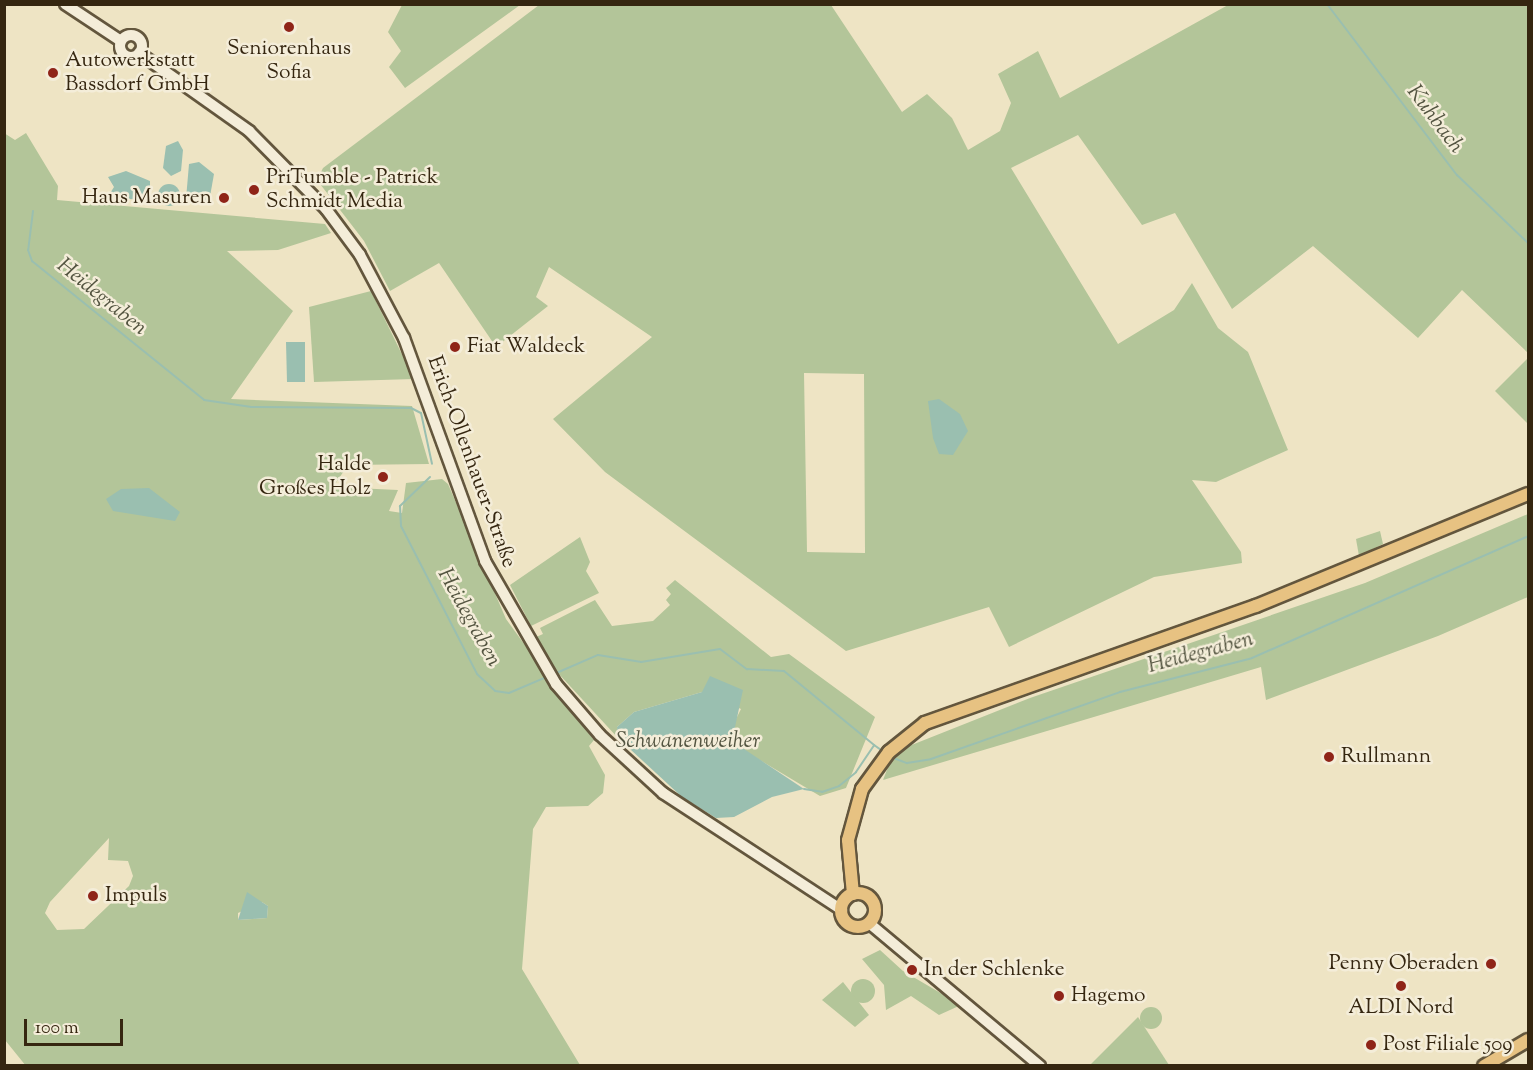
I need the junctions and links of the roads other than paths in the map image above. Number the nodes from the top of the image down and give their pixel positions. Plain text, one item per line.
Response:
1 (65, 4) edge
2 (1528, 494) edge
3 (853, 894) junction
4 (842, 910) junction
5 (869, 923) junction
6 (1528, 1041) edge
7 (1040, 1065) edge
8 (1484, 1065) edge

1 - 4 street, Erich-Ollenhauer-Straße
2 - 3 main road
3 - 4 main road
3 - 5 main road
4 - 5 main road
5 - 7 street
6 - 8 main road

